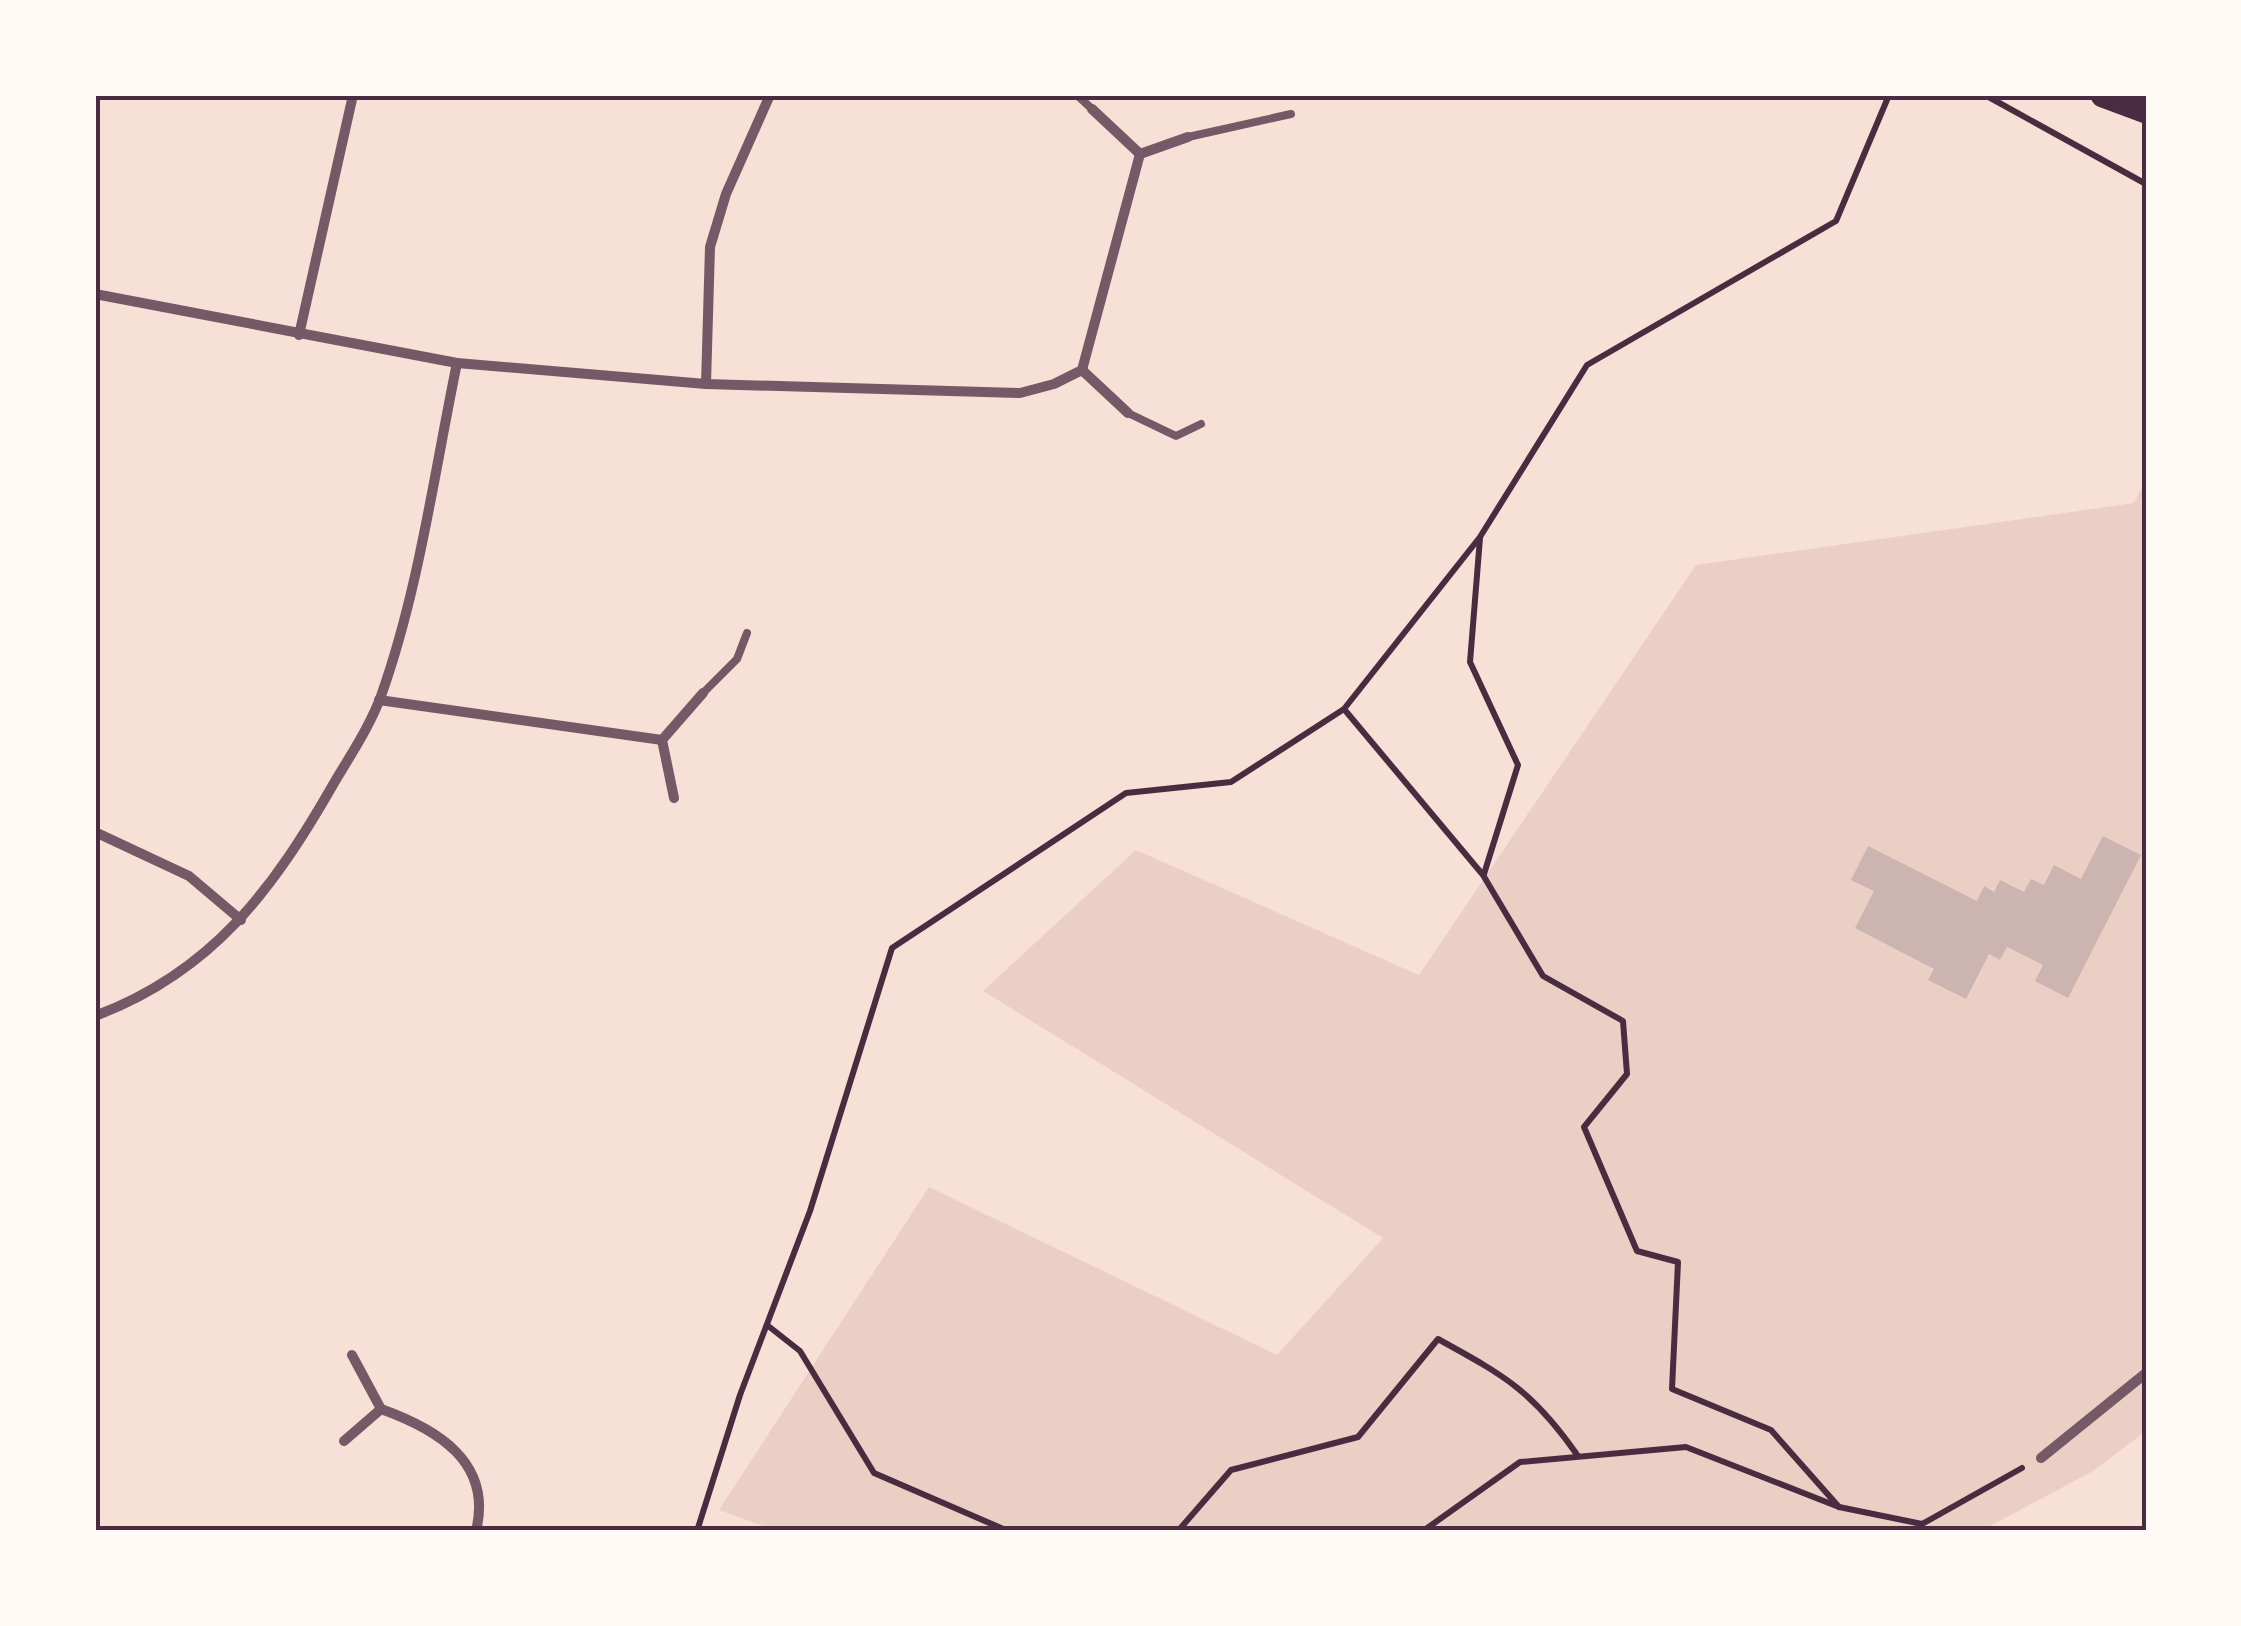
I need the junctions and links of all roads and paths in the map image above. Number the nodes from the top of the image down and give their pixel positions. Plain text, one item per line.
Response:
1 (352, 95) edge
2 (770, 95) edge
3 (1077, 95) edge
4 (1889, 95) edge
5 (1985, 95) edge
6 (2102, 95) edge
7 (1092, 109) joint
8 (2146, 110) edge
9 (1290, 114) dead end
10 (1188, 137) joint
11 (1140, 154) junction
12 (2146, 184) edge
13 (95, 294) edge
14 (299, 335) junction
15 (456, 363) junction
16 (1082, 370) junction
17 (706, 384) junction
18 (1128, 413) joint
19 (1201, 424) dead end
20 (1480, 537) junction
21 (747, 633) dead end
22 (704, 693) joint
23 (380, 700) junction
24 (1344, 709) junction
25 (662, 740) junction
26 (674, 798) dead end
27 (95, 832) edge
28 (1483, 875) junction
29 (241, 920) junction
30 (95, 1016) edge
31 (767, 1325) junction
32 (352, 1355) dead end
33 (2146, 1373) edge
34 (382, 1409) junction
35 (344, 1441) dead end
36 (1578, 1456) junction
37 (2041, 1458) joint
38 (1840, 1507) junction
39 (476, 1531) edge
40 (697, 1531) edge
41 (1008, 1531) edge
42 (1178, 1531) edge
43 (1423, 1531) edge

1 - 14 street
2 - 17 street
3 - 7 lane
4 - 20 path
5 - 12 path
6 - 8 main road
7 - 11 street
9 - 10 lane
10 - 11 street
11 - 16 street
13 - 14 street
14 - 15 street
15 - 17 street
15 - 23 street
16 - 17 street
16 - 18 street
18 - 19 lane
20 - 24 path
20 - 28 path
21 - 22 lane
22 - 25 street
23 - 25 street
23 - 29 street
24 - 28 path
24 - 31 path
25 - 26 street
27 - 29 street
28 - 38 path
29 - 30 street
31 - 40 path
31 - 41 path
32 - 34 street
33 - 37 street
34 - 35 street
34 - 39 street
36 - 38 path
36 - 42 path
36 - 43 path
37 - 38 path

